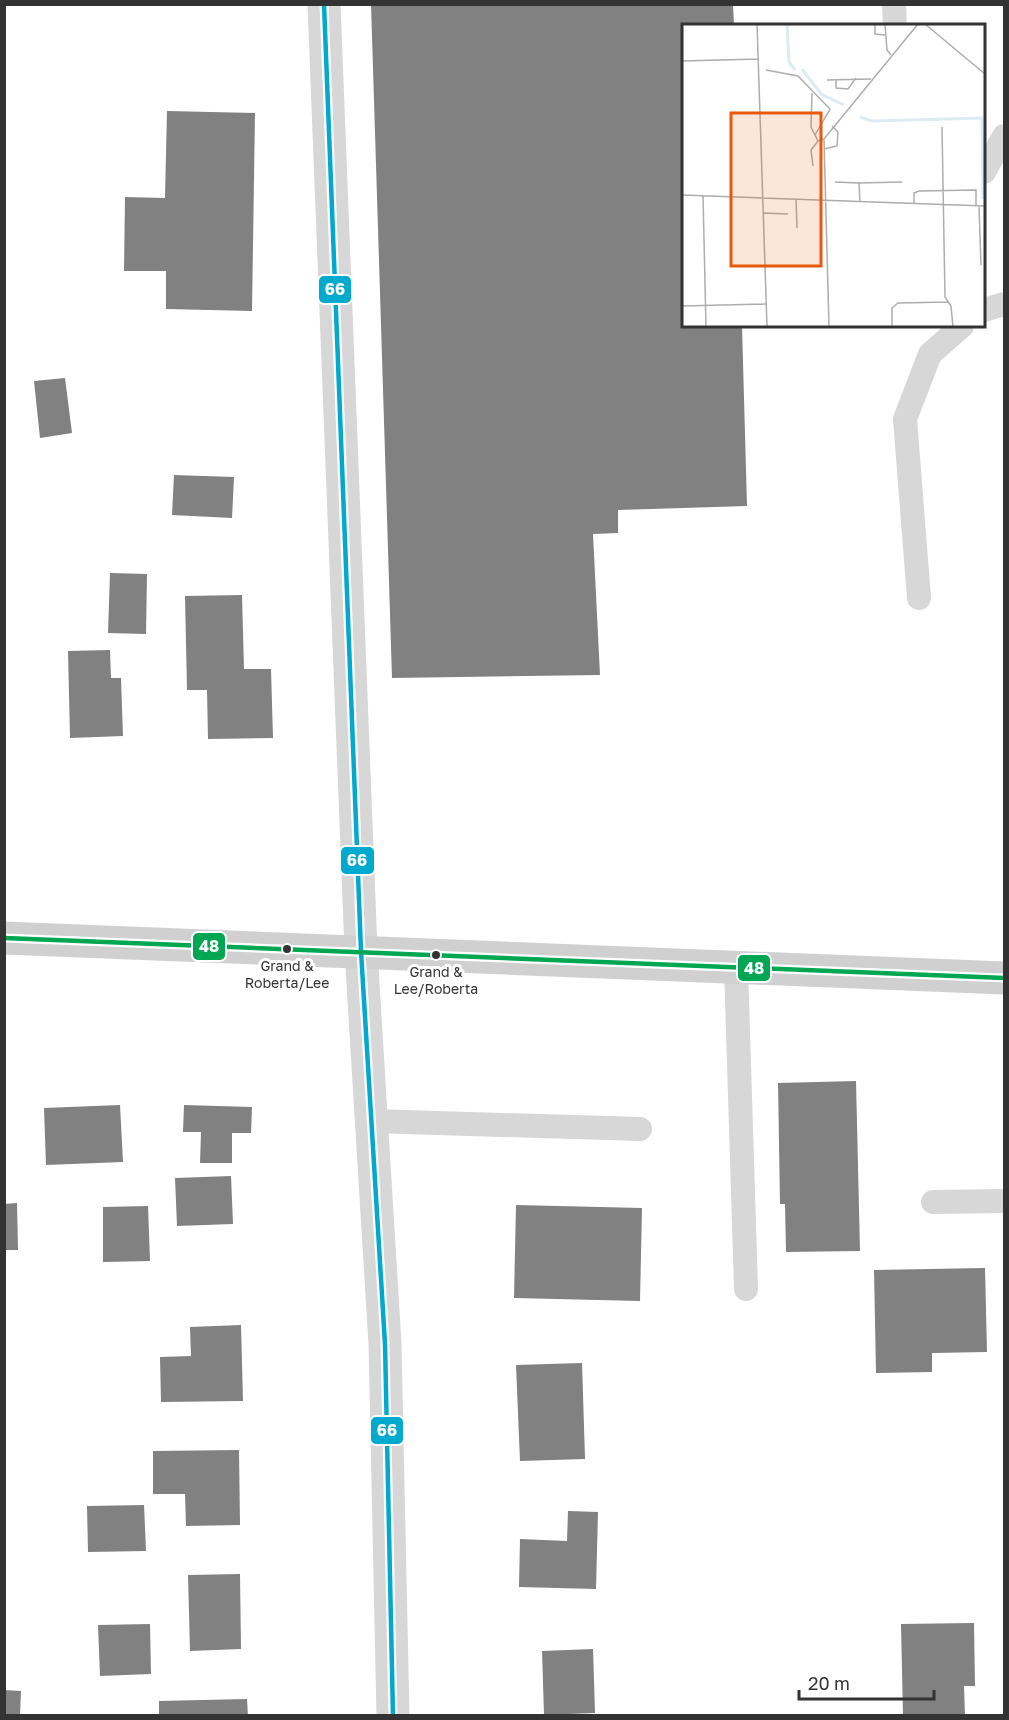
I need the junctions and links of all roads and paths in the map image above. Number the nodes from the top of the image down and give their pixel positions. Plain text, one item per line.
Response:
1 (324, 4) edge
2 (894, 4) edge
3 (895, 24) edge
4 (1005, 136) edge
5 (985, 170) edge
6 (1005, 304) edge
7 (985, 310) edge
8 (961, 327) edge
9 (919, 598) dead end
10 (4, 938) edge
11 (361, 951) junction
12 (736, 967) junction
13 (1005, 978) edge
14 (371, 1120) junction
15 (640, 1129) dead end
16 (1005, 1201) edge
17 (933, 1202) dead end
18 (746, 1289) dead end
19 (393, 1716) edge

1 - 11 street
2 - 3 lane
4 - 5 lane
6 - 7 lane
8 - 9 lane
10 - 11 main road
11 - 12 main road
11 - 14 street
12 - 13 main road
12 - 18 lane
14 - 15 lane
14 - 19 street
16 - 17 lane

